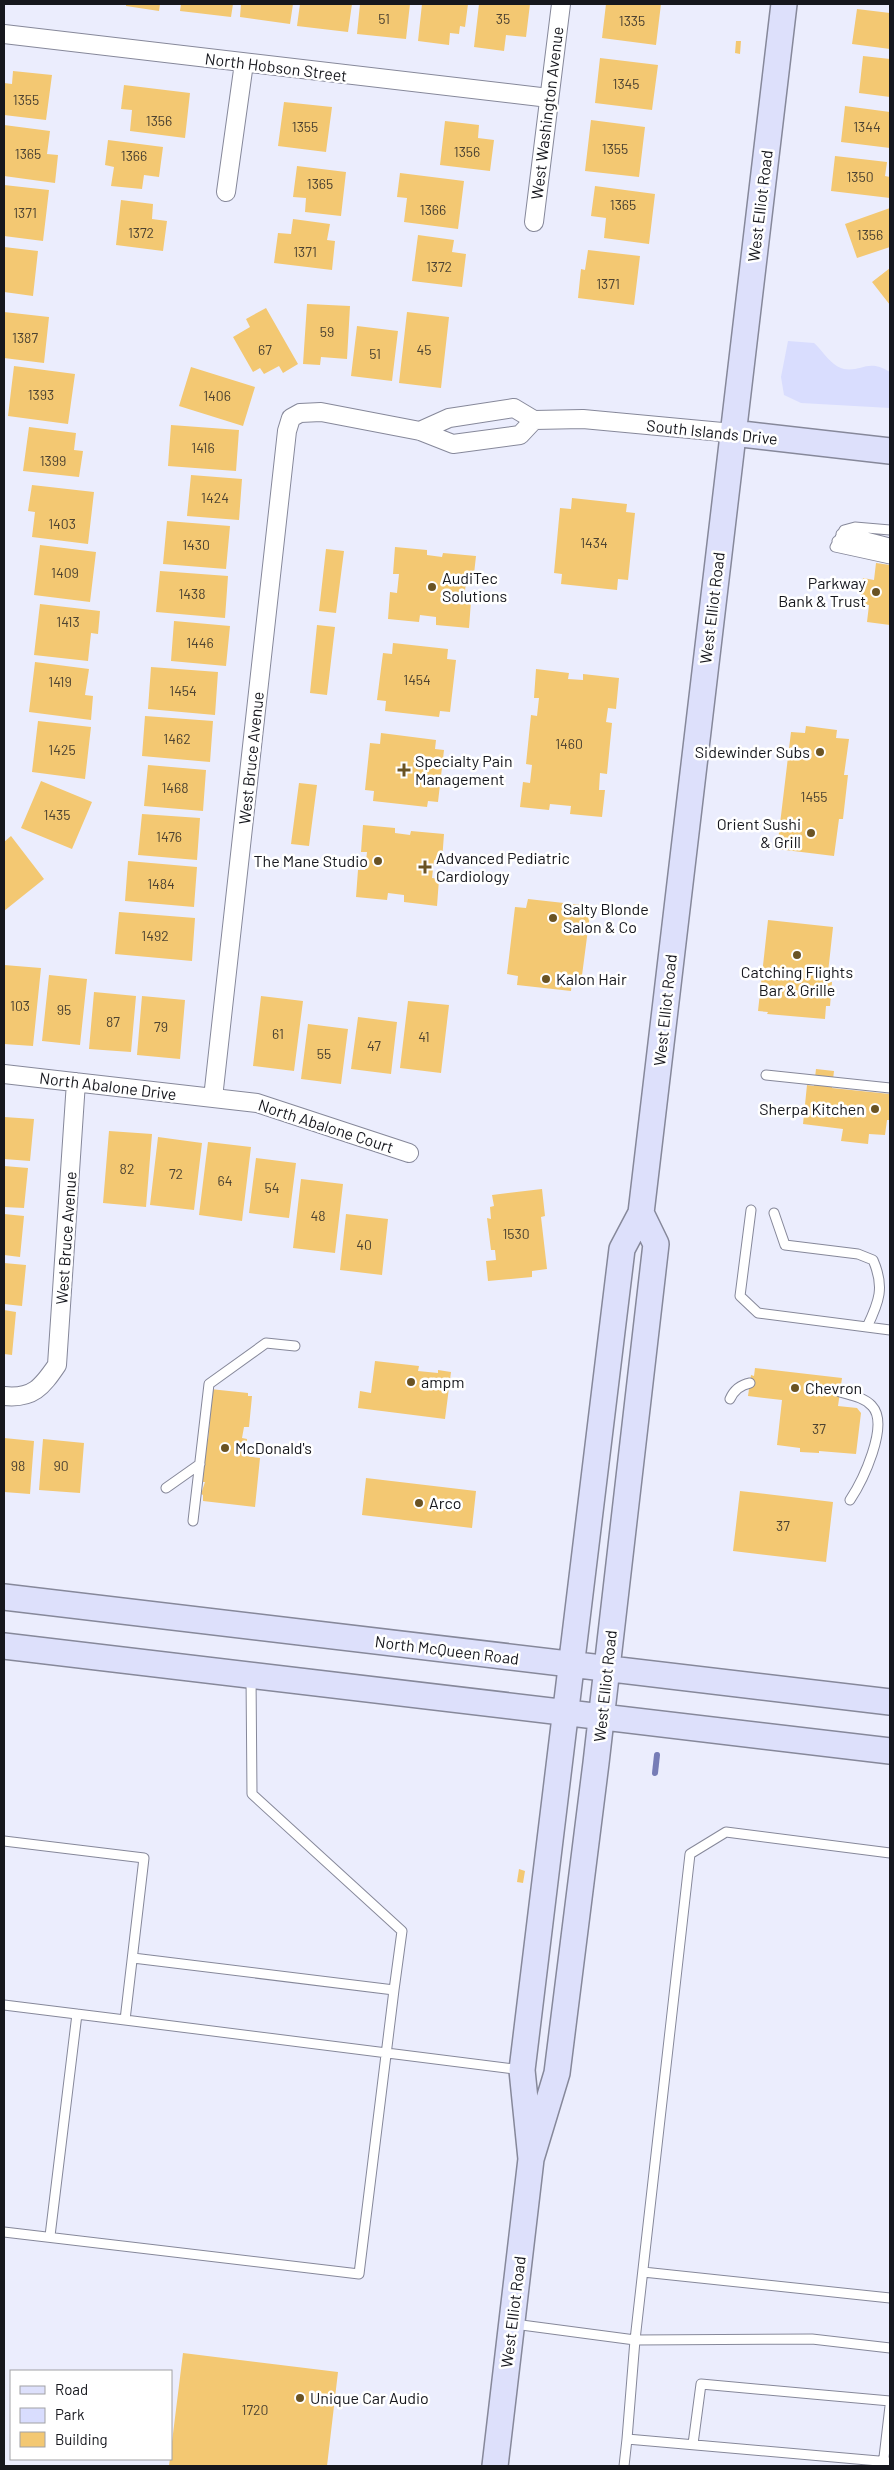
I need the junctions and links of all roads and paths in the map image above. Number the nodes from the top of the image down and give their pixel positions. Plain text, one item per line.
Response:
1 (561, 4) edge
2 (784, 4) edge
3 (4, 34) edge
4 (244, 63) junction
5 (549, 98) junction
6 (226, 192) dead end
7 (534, 222) dead end
8 (464, 416) junction
9 (534, 420) junction
10 (420, 431) junction
11 (734, 434) junction
12 (470, 442) junction
13 (890, 451) edge
14 (890, 530) edge
15 (838, 541) junction
16 (890, 543) edge
17 (890, 550) edge
18 (890, 559) edge
19 (4, 1074) edge
20 (766, 1074) dead end
21 (76, 1082) junction
22 (890, 1088) edge
23 (213, 1098) junction
24 (409, 1153) dead end
25 (751, 1210) dead end
26 (641, 1212) junction
27 (774, 1213) dead end
28 (867, 1327) junction
29 (890, 1330) edge
30 (295, 1346) dead end
31 (750, 1383) dead end
32 (840, 1392) dead end
33 (4, 1396) edge
34 (730, 1399) dead end
35 (200, 1464) junction
36 (166, 1488) dead end
37 (850, 1500) dead end
38 (193, 1521) dead end
39 (4, 1597) edge
40 (4, 1646) edge
41 (572, 1665) junction
42 (607, 1669) junction
43 (251, 1676) junction
44 (890, 1702) edge
45 (567, 1714) junction
46 (602, 1717) junction
47 (890, 1751) edge
48 (4, 1840) edge
49 (890, 1853) edge
50 (133, 1958) junction
51 (394, 1990) junction
52 (4, 2004) edge
53 (77, 2014) junction
54 (125, 2020) junction
55 (386, 2054) junction
56 (522, 2070) junction
57 (531, 2159) junction
58 (4, 2232) edge
59 (50, 2236) junction
60 (643, 2272) junction
61 (890, 2298) edge
62 (513, 2324) junction
63 (635, 2340) junction
64 (890, 2348) edge
65 (890, 2401) edge
66 (890, 2406) edge
67 (627, 2439) junction
68 (693, 2444) junction
69 (886, 2464) edge
70 (495, 2466) edge
71 (624, 2466) edge

1 - 5 street, West Washington Avenue
2 - 11 main road, West Elliot Road
3 - 4 street, North Hobson Street
4 - 5 street, North Hobson Street
4 - 6 street
5 - 7 street, West Washington Avenue
8 - 9 street, South Islands Drive
8 - 10 street, South Islands Drive
8 - 12 street
9 - 11 street, South Islands Drive
9 - 12 street
10 - 12 street
10 - 23 street, West Bruce Avenue
11 - 13 main road, South Islands Drive
11 - 26 main road, West Elliot Road
14 - 15 lane
15 - 16 lane
15 - 17 lane
15 - 18 lane
19 - 21 street, North Abalone Drive
20 - 22 lane
21 - 23 street, North Abalone Drive
21 - 33 street, West Bruce Avenue
23 - 24 street, North Abalone Court
25 - 28 lane
26 - 41 main road, West Elliot Road
26 - 42 main road, West Elliot Road
27 - 28 lane
28 - 29 lane
30 - 35 lane
31 - 34 lane
32 - 37 lane
35 - 36 lane
35 - 38 lane
39 - 41 main road, North McQueen Road
40 - 43 main road
41 - 42 main road, North McQueen Road
41 - 45 main road, West Elliot Road
42 - 44 main road, North McQueen Road
42 - 46 main road, West Elliot Road
43 - 45 main road
43 - 51 lane
45 - 46 main road
45 - 56 main road, West Elliot Road
46 - 47 main road
46 - 57 main road, West Elliot Road
48 - 50 lane
49 - 60 lane
50 - 51 lane
50 - 54 lane
51 - 55 lane
52 - 53 lane
53 - 54 lane
53 - 59 lane
54 - 55 lane
55 - 56 lane
55 - 59 lane
56 - 57 main road, West Elliot Road
57 - 62 main road, West Elliot Road
58 - 59 lane
60 - 61 lane
60 - 63 lane
62 - 63 lane
62 - 70 main road, West Elliot Road
63 - 64 lane
63 - 67 lane
65 - 68 lane
66 - 69 lane
67 - 68 lane
67 - 71 lane
68 - 69 lane

